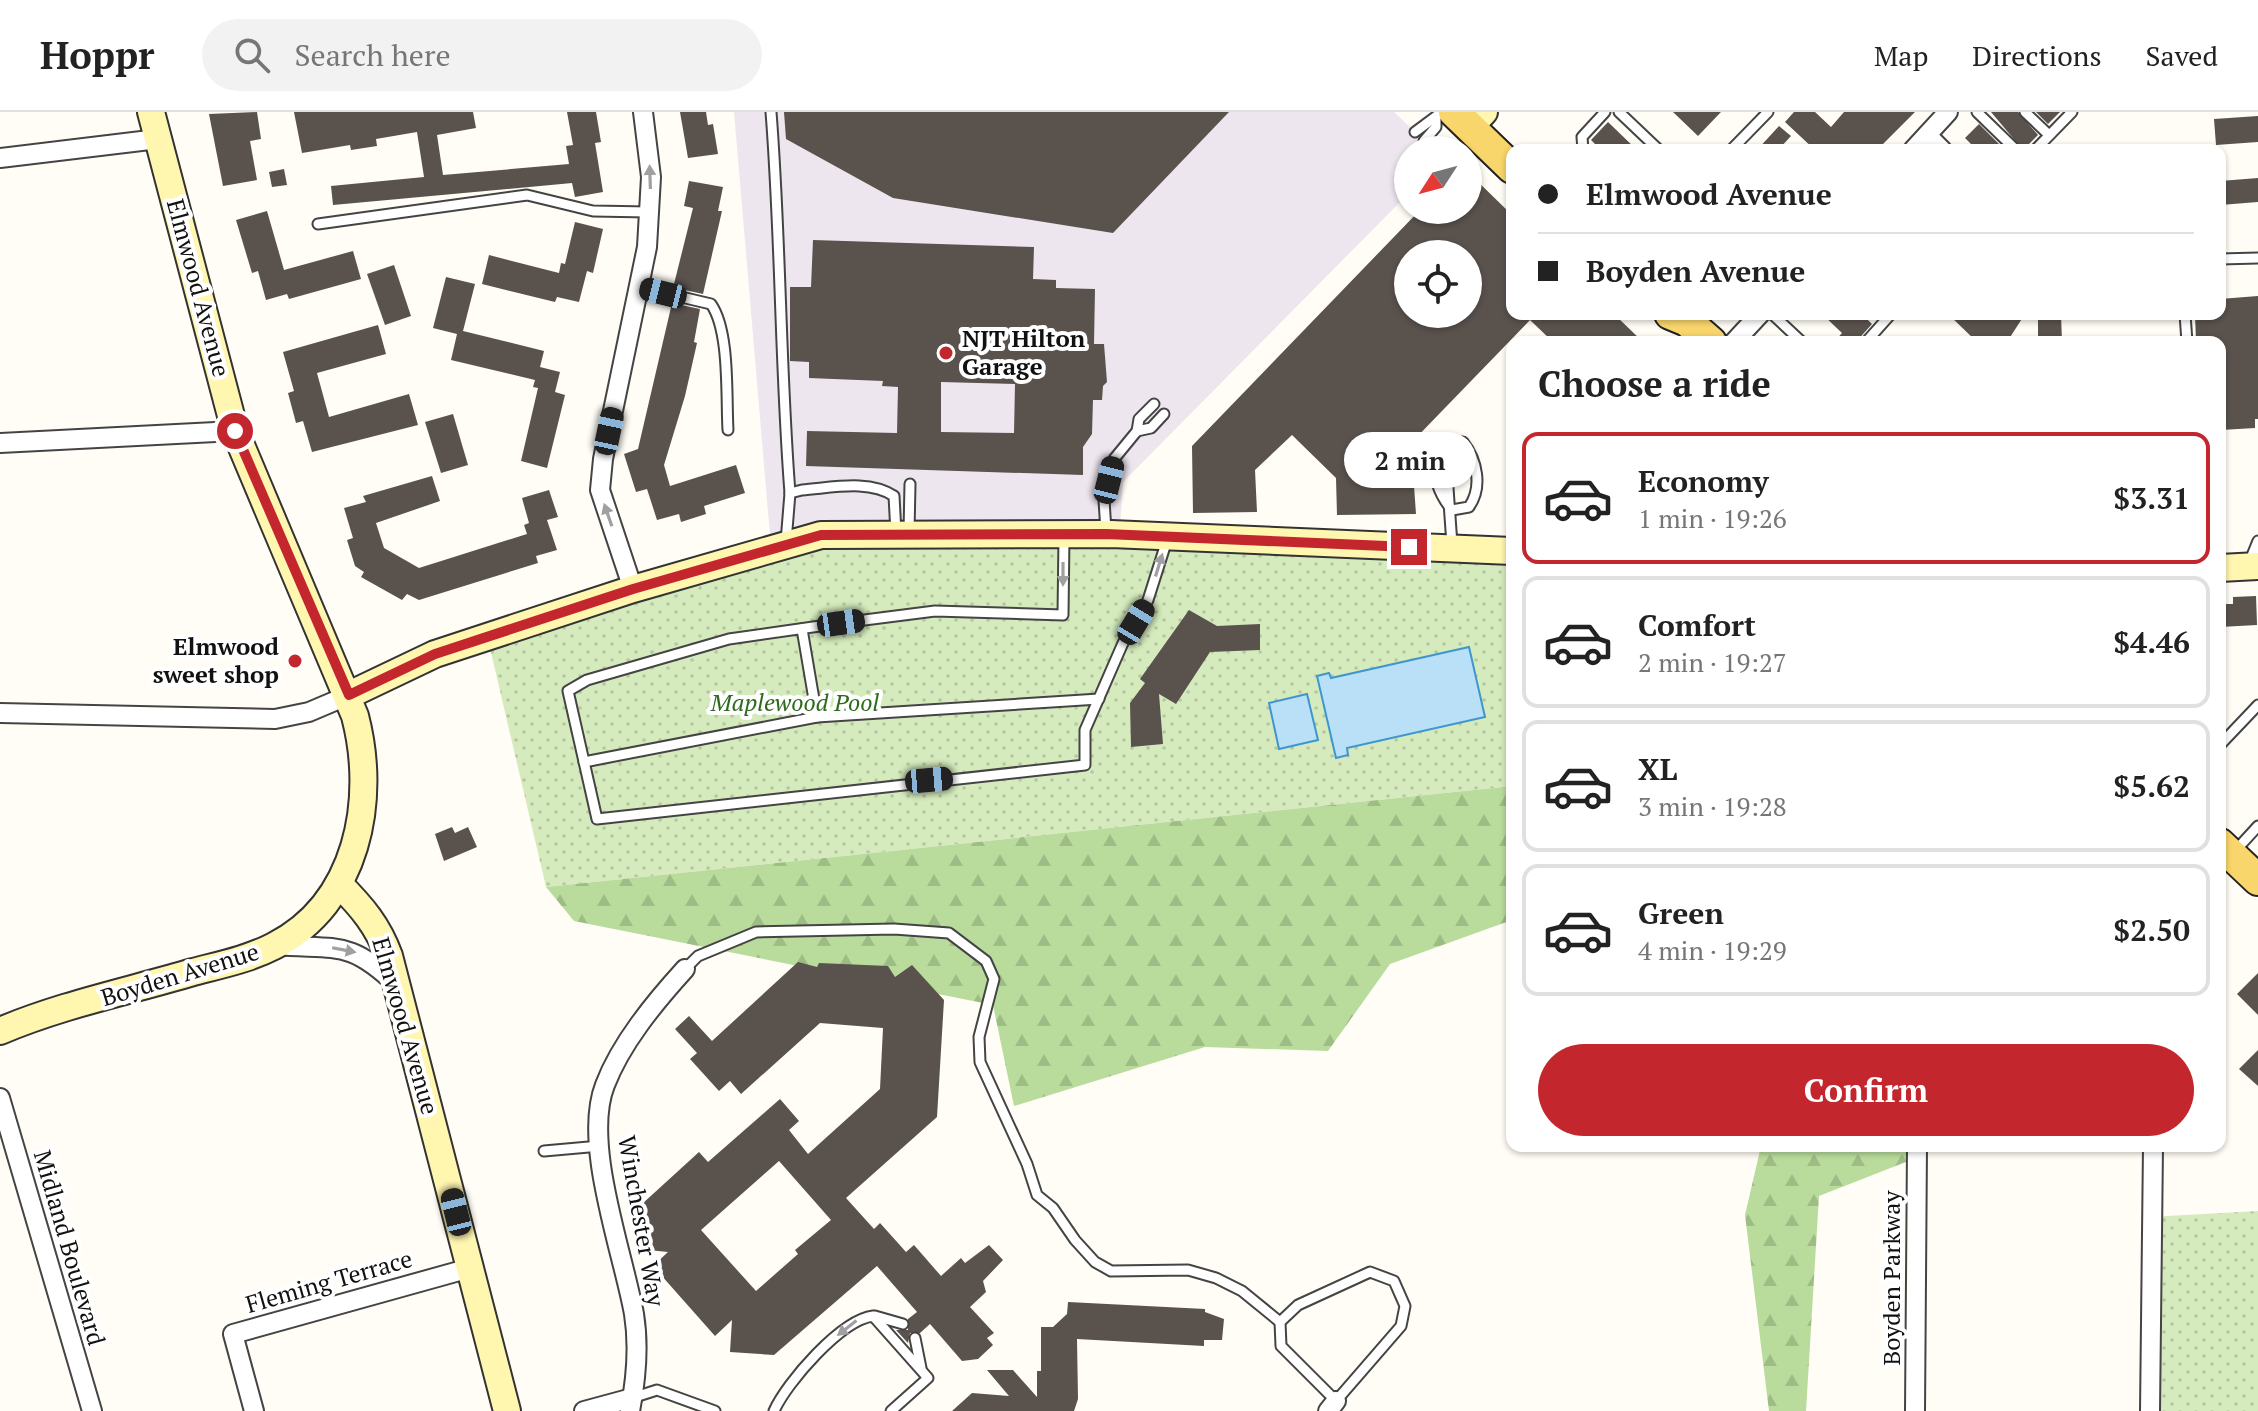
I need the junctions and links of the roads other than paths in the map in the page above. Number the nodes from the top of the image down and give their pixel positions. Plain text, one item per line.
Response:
1 (151, 112) edge
2 (643, 112) edge
3 (771, 112) edge
4 (1605, 112) edge
5 (1619, 112) edge
6 (1768, 112) edge
7 (1948, 112) edge
8 (1977, 112) edge
9 (2025, 112) edge
10 (2070, 113) edge
11 (1457, 116) edge
12 (1415, 132) dead end
13 (1927, 135) junction
14 (2049, 135) junction
15 (1428, 136) edge
16 (158, 139) junction
17 (1583, 144) edge
18 (1653, 144) edge
19 (1737, 144) edge
20 (1919, 144) edge
21 (1936, 144) edge
22 (2010, 144) edge
23 (2041, 144) edge
24 (0, 158) edge
25 (1506, 162) edge
26 (649, 212) junction
27 (318, 224) dead end
28 (2258, 258) edge
29 (2226, 259) edge
30 (639, 287) junction
31 (1668, 320) edge
32 (1685, 320) edge
33 (1754, 320) edge
34 (1778, 320) edge
35 (1886, 320) edge
36 (1682, 336) edge
37 (1704, 336) edge
38 (1740, 336) edge
39 (1796, 336) edge
40 (1871, 336) edge
41 (1154, 404) dead end
42 (1164, 414) dead end
43 (728, 430) dead end
44 (235, 431) junction
45 (1137, 431) junction
46 (0, 443) edge
47 (910, 484) dead end
48 (790, 493) junction
49 (1452, 510) junction
50 (1064, 534) junction
51 (1106, 534) junction
52 (903, 535) junction
53 (1168, 537) junction
54 (2258, 541) edge
55 (786, 545) junction
56 (1452, 548) junction
57 (1506, 551) edge
58 (2253, 566) edge
59 (2226, 568) edge
60 (633, 589) junction
61 (802, 629) junction
62 (349, 695) junction
63 (1099, 699) junction
64 (2258, 705) edge
65 (0, 713) edge
66 (817, 717) junction
67 (2226, 739) edge
68 (584, 762) junction
69 (2258, 826) edge
70 (2226, 849) edge
71 (2258, 880) edge
72 (339, 884) junction
73 (276, 945) junction
74 (685, 969) joint
75 (399, 988) junction
76 (0, 1031) edge
77 (0, 1098) edge
78 (601, 1146) junction
79 (544, 1151) dead end
80 (1917, 1152) edge
81 (2153, 1152) edge
82 (470, 1268) junction
83 (873, 1316) junction
84 (1280, 1322) junction
85 (903, 1324) dead end
86 (915, 1338) dead end
87 (922, 1371) junction
88 (631, 1404) edge
89 (1332, 1406) edge
90 (92, 1411) edge
91 (254, 1411) edge
92 (507, 1411) edge
93 (584, 1411) edge
94 (715, 1411) edge
95 (774, 1411) edge
96 (891, 1411) edge
97 (1915, 1411) edge
98 (2150, 1411) edge

1 - 16 street, Elmwood Avenue
26 -> 2 street
3 - 48 lane
4 - 17 lane
5 - 18 lane
6 - 19 lane
7 - 13 street
8 - 22 lane
9 - 14 lane
10 - 14 lane
11 - 12 lane
11 - 15 lane
11 - 25 main road
13 - 20 street
13 - 21 street
14 - 23 lane
16 - 24 street
16 - 44 street, Elmwood Avenue
26 - 27 lane
26 - 30 street
28 - 29 lane
30 - 43 lane
60 -> 30 street
31 - 36 main road
32 - 37 main road
33 - 38 street
34 - 39 lane
35 - 40 lane
41 - 45 lane
42 - 45 lane
44 - 46 street
44 - 62 street, Elmwood Avenue
45 - 51 lane
47 - 52 lane
48 - 52 lane
48 - 55 lane
49 - 49 lane
49 - 56 lane
50 - 51 street
50 - 52 street
50 -> 61 lane
51 - 53 street
52 - 55 street
53 - 56 street
63 -> 53 lane
54 - 58 lane
55 - 60 street
56 - 57 street
58 - 59 street
60 - 62 street
61 - 66 lane
61 - 68 lane
62 - 65 street
62 - 72 street, Elmwood Avenue
63 - 66 lane
63 - 68 lane
64 - 67 lane
66 - 68 lane
69 - 70 lane
70 - 71 main road
72 - 73 street, Boyden Avenue
72 - 75 street, Elmwood Avenue
73 -> 75 street
73 - 76 street, Boyden Avenue
74 - 78 street, Winchester Way
74 - 84 lane
75 - 82 street, Elmwood Avenue
77 - 90 street, Midland Boulevard
78 - 79 lane
78 - 88 street, Winchester Way
80 - 97 street, Boyden Parkway
81 - 98 street
82 - 91 street, Fleming Terrace
82 - 92 street, Elmwood Avenue
83 - 85 lane
83 - 87 lane
83 -> 95 lane
84 - 89 lane
84 - 89 lane
86 - 87 lane
87 - 96 lane
88 - 93 street
88 - 94 lane

